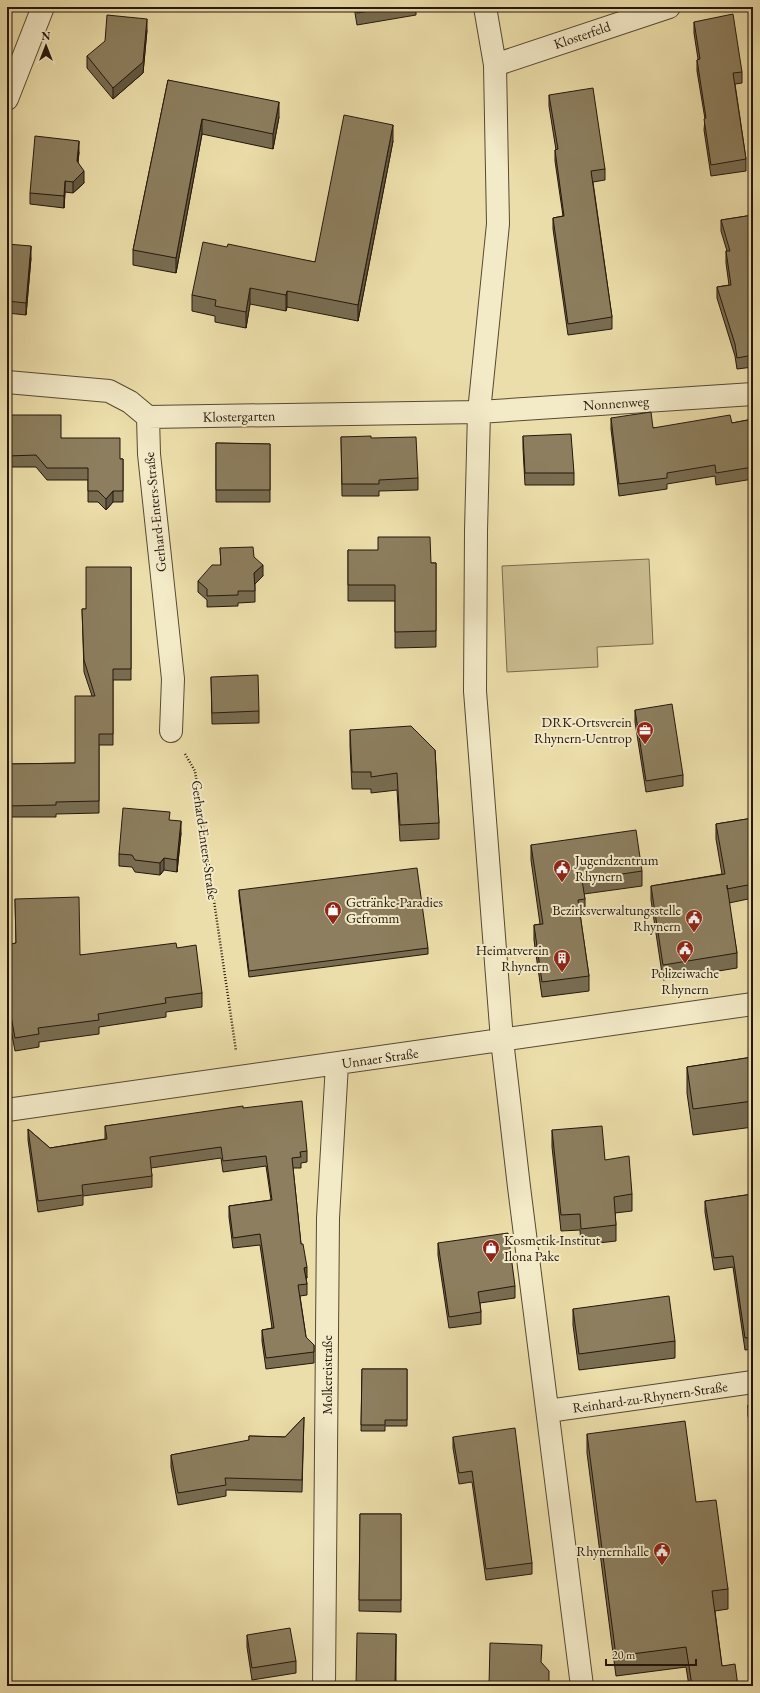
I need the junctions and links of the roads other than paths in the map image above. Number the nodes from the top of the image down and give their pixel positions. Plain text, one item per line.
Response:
1 (43, 7) edge
2 (485, 7) edge
3 (669, 7) edge
4 (495, 65) junction
5 (7, 99) edge
6 (7, 382) edge
7 (753, 394) edge
8 (479, 412) junction
9 (148, 417) junction
10 (172, 731) road end
11 (753, 1004) edge
12 (502, 1040) junction
13 (337, 1064) junction
14 (7, 1110) edge
15 (753, 1382) edge
16 (548, 1411) junction
17 (324, 1686) edge
18 (582, 1686) edge

1 - 5 street
2 - 4 street
3 - 4 street, Klosterfeld
4 - 8 street
6 - 9 street
7 - 8 street, Nonnenweg
8 - 9 street, Klostergarten
8 - 12 street
9 - 10 street, Gerhard-Enters-Straße
11 - 12 street, Unnaer Straße
12 - 13 street, Unnaer Straße
12 - 16 street
13 - 14 street, Unnaer Straße
13 - 17 street, Molkereistraße
15 - 16 street, Reinhard-zu-Rhynern-Straße
16 - 18 street

